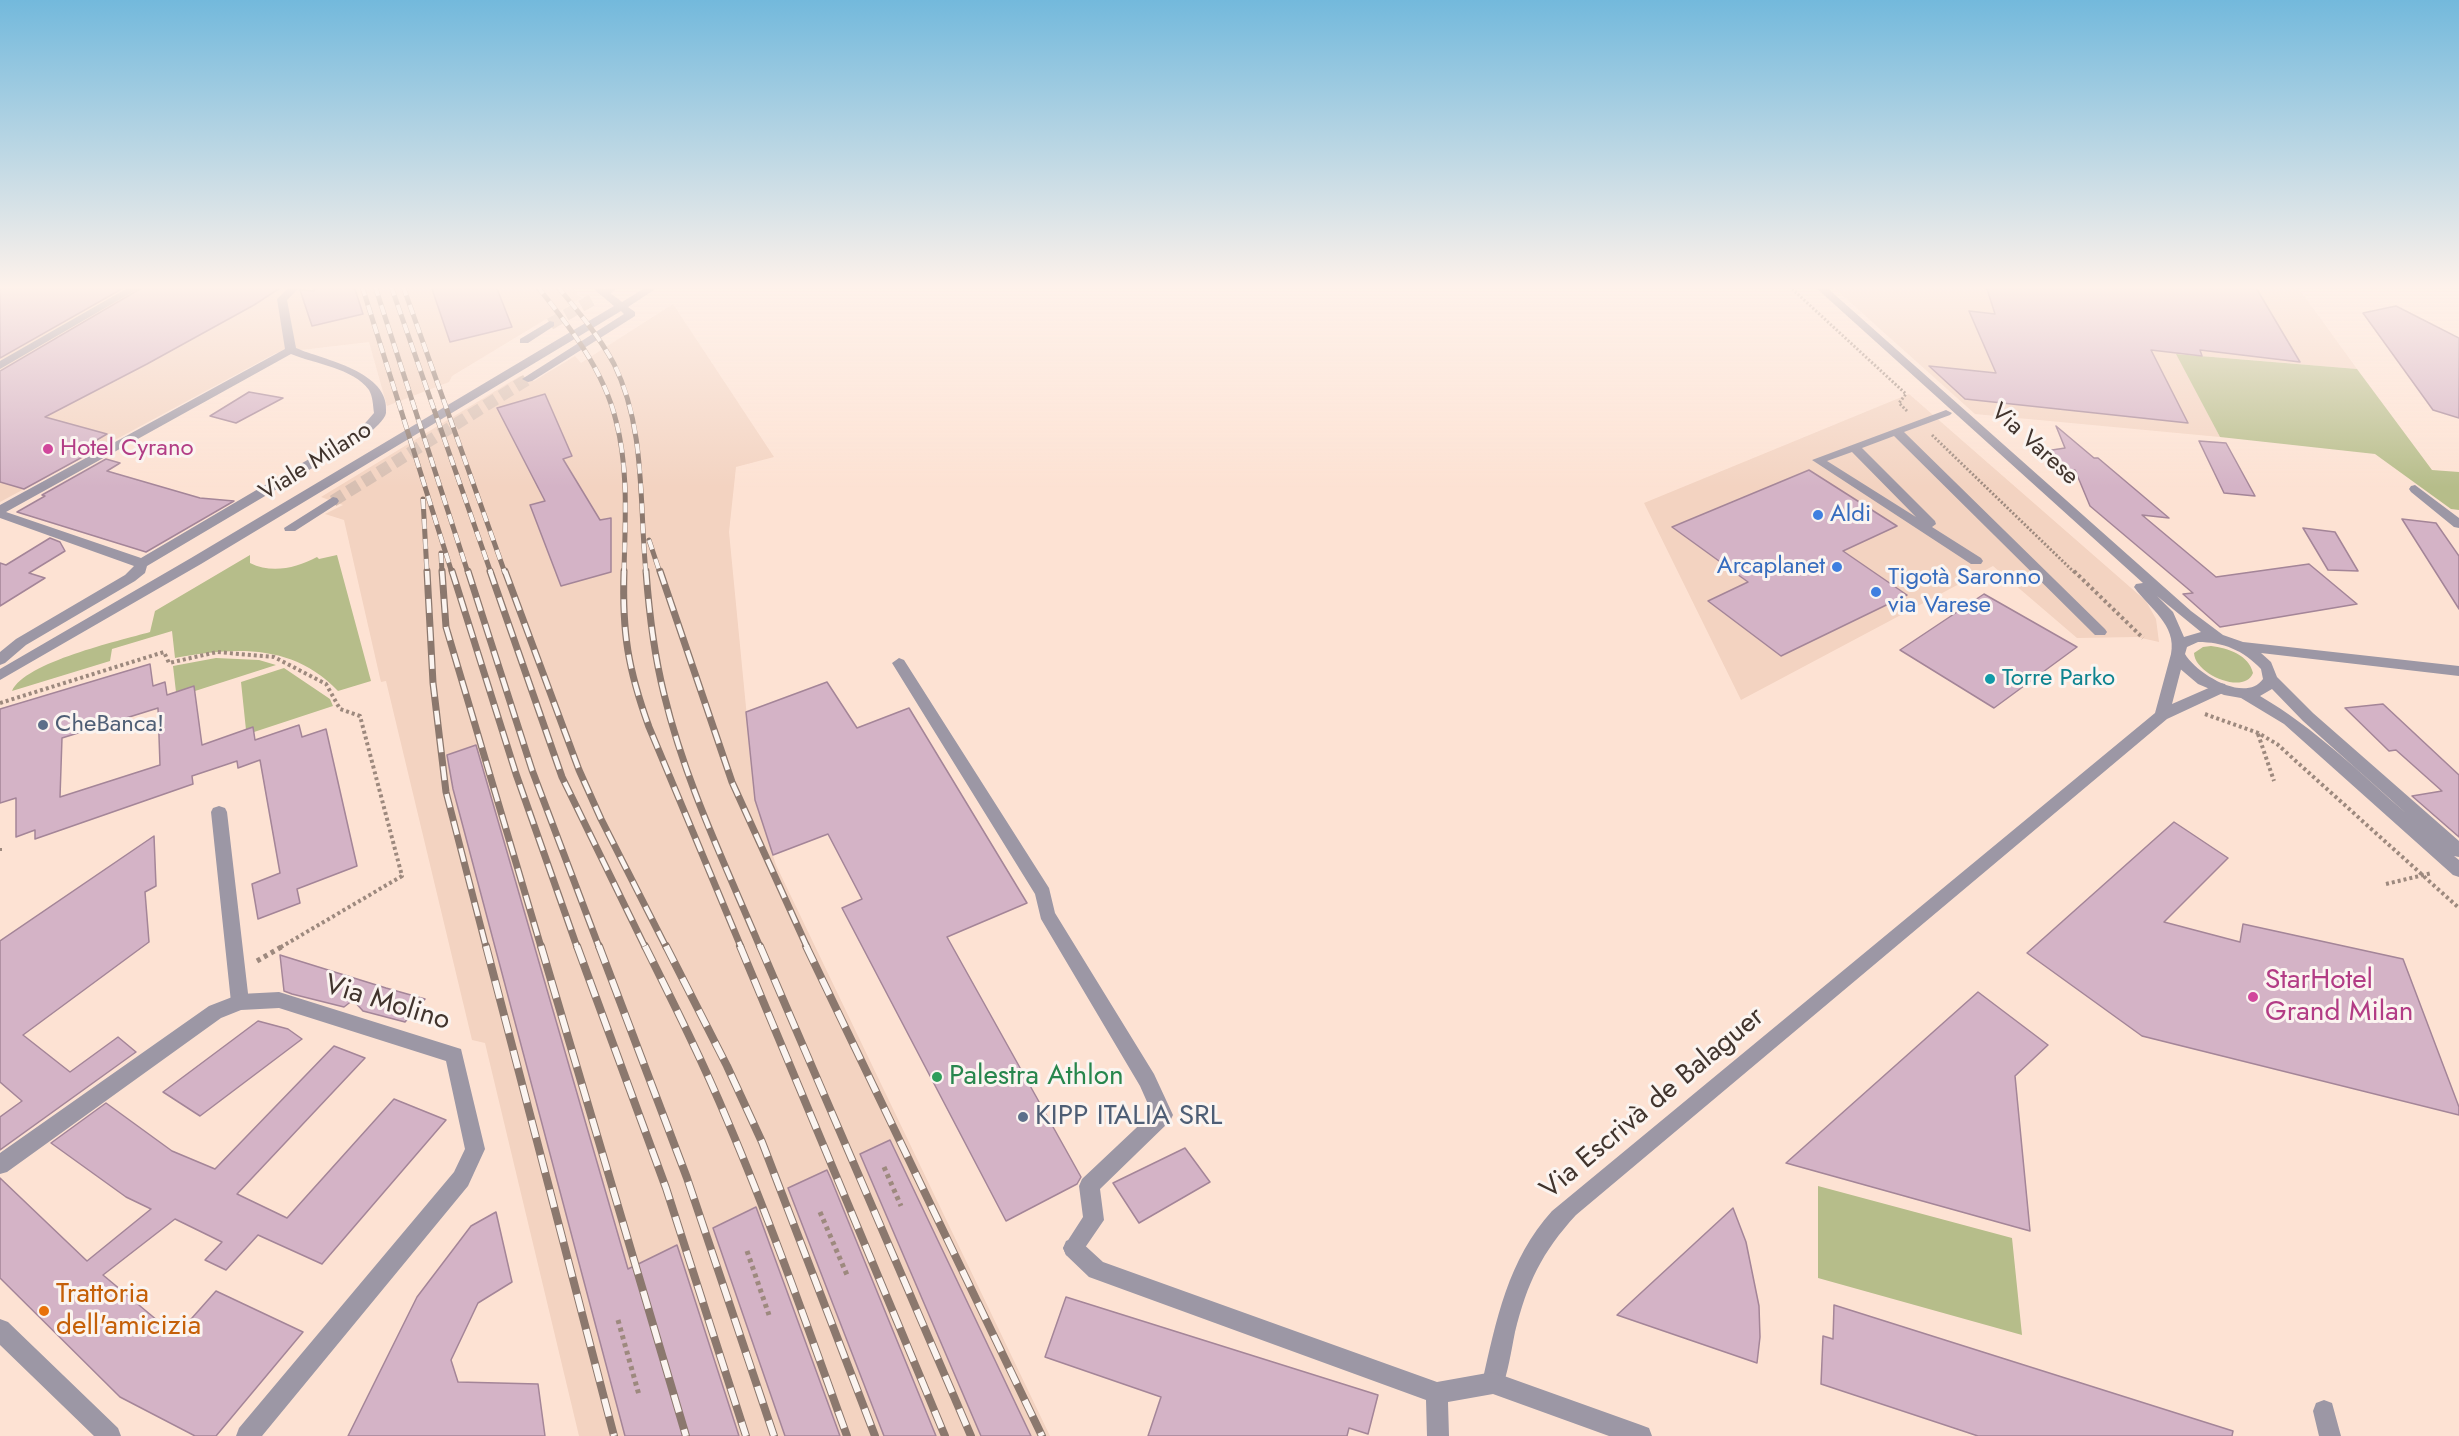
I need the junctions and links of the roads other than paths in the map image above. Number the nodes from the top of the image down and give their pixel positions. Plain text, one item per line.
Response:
1 (22, 353) edge
2 (286, 353) edge
3 (300, 353) edge
4 (543, 353) edge
5 (569, 353) edge
6 (1881, 353) edge
7 (1894, 353) edge
8 (0, 366) edge
9 (528, 379) tunnel mouth
10 (1947, 412) junction
11 (1896, 431) junction
12 (1854, 447) junction
13 (2415, 489) dead end
14 (333, 501) tunnel mouth
15 (0, 512) edge
16 (2459, 524) edge
17 (290, 528) dead end
18 (1948, 543) junction
19 (1976, 561) dead end
20 (141, 564) junction
21 (2100, 632) dead end
22 (2218, 638) junction
23 (2239, 645) junction
24 (2179, 649) junction
25 (2301, 651) junction
26 (0, 660) edge
27 (899, 663) dead end
28 (2459, 671) edge
29 (2269, 673) junction
30 (0, 675) edge
31 (2220, 688) junction
32 (2244, 693) junction
33 (2162, 715) junction
34 (219, 812) dead end
35 (2459, 851) edge
36 (2459, 870) edge
37 (240, 1002) junction
38 (0, 1165) edge
39 (0, 1330) edge
40 (1492, 1383) junction
41 (1437, 1393) junction
42 (2324, 1411) dead end
43 (110, 1436) edge
44 (247, 1436) edge
45 (1438, 1436) edge
46 (1641, 1436) edge
47 (2330, 1436) edge

1 - 8 street
2 - 15 street
3 - 20 street
4 - 30 street, Viale Milano
5 - 9 street
6 - 10 street, Via Varese
7 - 22 street, Via Varese
10 - 11 street
10 - 24 street, Via Varese
11 - 12 street
11 - 21 street
12 - 18 street
12 - 18 street
13 - 16 street
14 - 17 street
15 - 20 street
18 - 19 street
20 - 26 street
22 - 23 street
22 - 24 street
23 - 25 street
23 - 29 street
24 - 31 street, Via Varese
24 - 33 street
25 - 28 street
25 - 29 street
27 - 41 street
29 - 32 street
29 - 35 street
31 - 32 street, Via Varese
31 - 33 street, Via Escrivà de Balaguer
32 - 36 street
33 - 40 street, Via Escrivà de Balaguer
34 - 37 street
37 - 38 street, Via Molino
37 - 44 street, Via Molino
39 - 43 street
40 - 41 street
40 - 46 street
41 - 45 street
42 - 47 street

